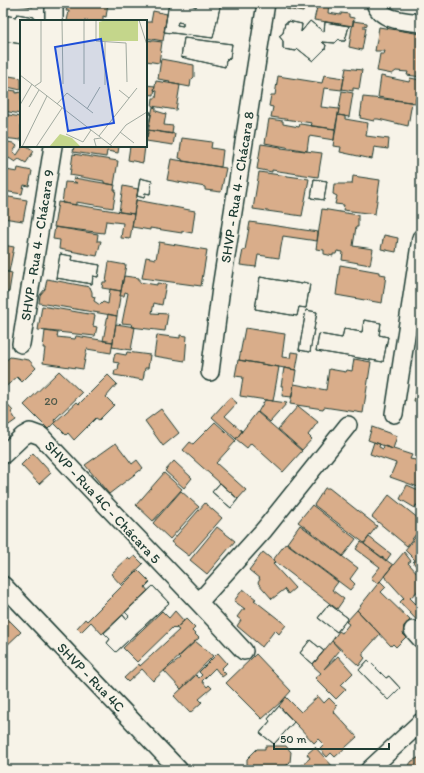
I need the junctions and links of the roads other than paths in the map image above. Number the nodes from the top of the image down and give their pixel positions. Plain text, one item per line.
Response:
1 (54, 3) edge
2 (266, 3) edge
3 (375, 3) edge
4 (54, 20) edge
5 (421, 23) edge
6 (53, 147) edge
7 (421, 238) edge
8 (21, 344) dead end
9 (210, 372) dead end
10 (394, 414) dead end
11 (348, 425) dead end
12 (3, 455) edge
13 (3, 585) edge
14 (199, 602) junction
15 (244, 651) dead end
16 (421, 722) edge
17 (179, 770) edge
18 (369, 770) edge

1 - 4 street
2 - 9 street, SHVP - Rua 4 - Chácara 8
3 - 5 street
6 - 8 street, SHVP - Rua 4 - Chácara 9
7 - 10 street
11 - 14 street
12 - 14 street, SHVP - Rua 4C - Chácara 5
13 - 17 street, SHVP - Rua 4C
14 - 15 street, SHVP - Rua 4C - Chácara 5
16 - 18 street

